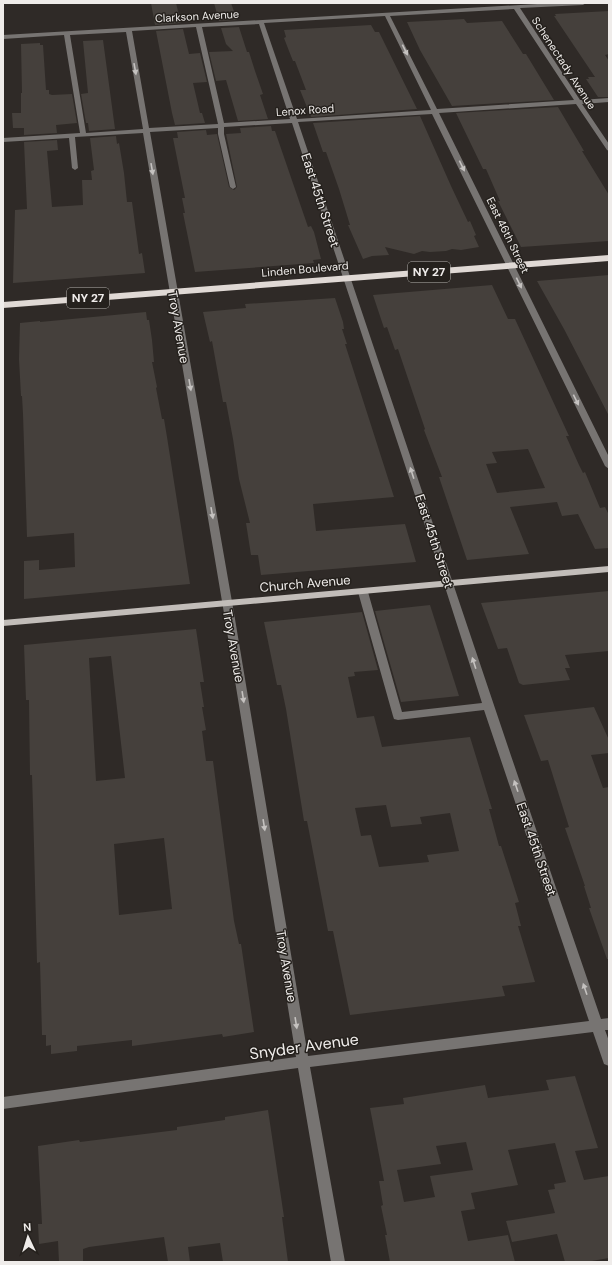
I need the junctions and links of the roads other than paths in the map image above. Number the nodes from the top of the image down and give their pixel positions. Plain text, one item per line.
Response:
1 (583, 3) edge
2 (516, 7) junction
3 (387, 15) junction
4 (261, 22) junction
5 (199, 26) junction
6 (128, 30) junction
7 (67, 34) junction
8 (3, 37) edge
9 (609, 100) edge
10 (578, 102) junction
11 (435, 112) junction
12 (295, 120) junction
13 (221, 125) junction
14 (146, 130) junction
15 (83, 134) junction
16 (72, 135) junction
17 (3, 140) edge
18 (609, 149) edge
19 (75, 168) dead end
20 (233, 188) dead end
21 (609, 258) edge
22 (510, 265) junction
23 (347, 278) junction
24 (173, 292) junction
25 (3, 305) edge
26 (609, 466) edge
27 (609, 569) edge
28 (449, 584) junction
29 (363, 592) junction
30 (227, 603) junction
31 (3, 624) edge
32 (488, 706) junction
33 (603, 1025) edge
34 (609, 1060) edge
35 (303, 1062) junction
36 (3, 1103) edge
37 (338, 1262) edge

1 - 2 street, Clarkson Avenue
2 - 3 street, Clarkson Avenue
2 - 10 street, Schenectady Avenue
3 - 4 street, Clarkson Avenue
3 -> 11 street, East 46th Street
4 - 5 street, Clarkson Avenue
4 - 12 street, East 45th Street
5 - 6 street, Clarkson Avenue
5 - 13 street
6 - 7 street, Clarkson Avenue
6 -> 14 street, Troy Avenue
7 - 8 street, Clarkson Avenue
7 - 15 street
9 - 10 street, Lenox Road
10 - 11 street, Lenox Road
10 - 18 street, Schenectady Avenue
11 - 12 street, Lenox Road
11 -> 22 street, East 46th Street
12 - 13 street, Lenox Road
12 - 23 street, East 45th Street
13 - 14 street, Lenox Road
13 - 20 street
14 - 15 street, Lenox Road
14 -> 24 street, Troy Avenue
15 - 16 street, Lenox Road
16 - 17 street, Lenox Road
16 - 19 street
21 - 22 highway, Linden Boulevard / NY 27
22 - 23 highway, Linden Boulevard / NY 27
22 -> 26 street, East 46th Street
23 - 24 highway, Linden Boulevard / NY 27
28 -> 23 street, East 45th Street
24 - 25 highway, Linden Boulevard / NY 27
24 -> 30 street, Troy Avenue
27 - 28 main road, Church Avenue
28 - 29 main road, Church Avenue
32 -> 28 street, East 45th Street
29 - 30 main road, Church Avenue
29 - 32 street
30 - 31 main road, Church Avenue
30 -> 35 street, Troy Avenue
33 -> 32 street, East 45th Street
33 - 34 street, East 45th Street
33 - 35 street, Snyder Avenue
35 - 36 street, Snyder Avenue
35 - 37 street, Troy Avenue

